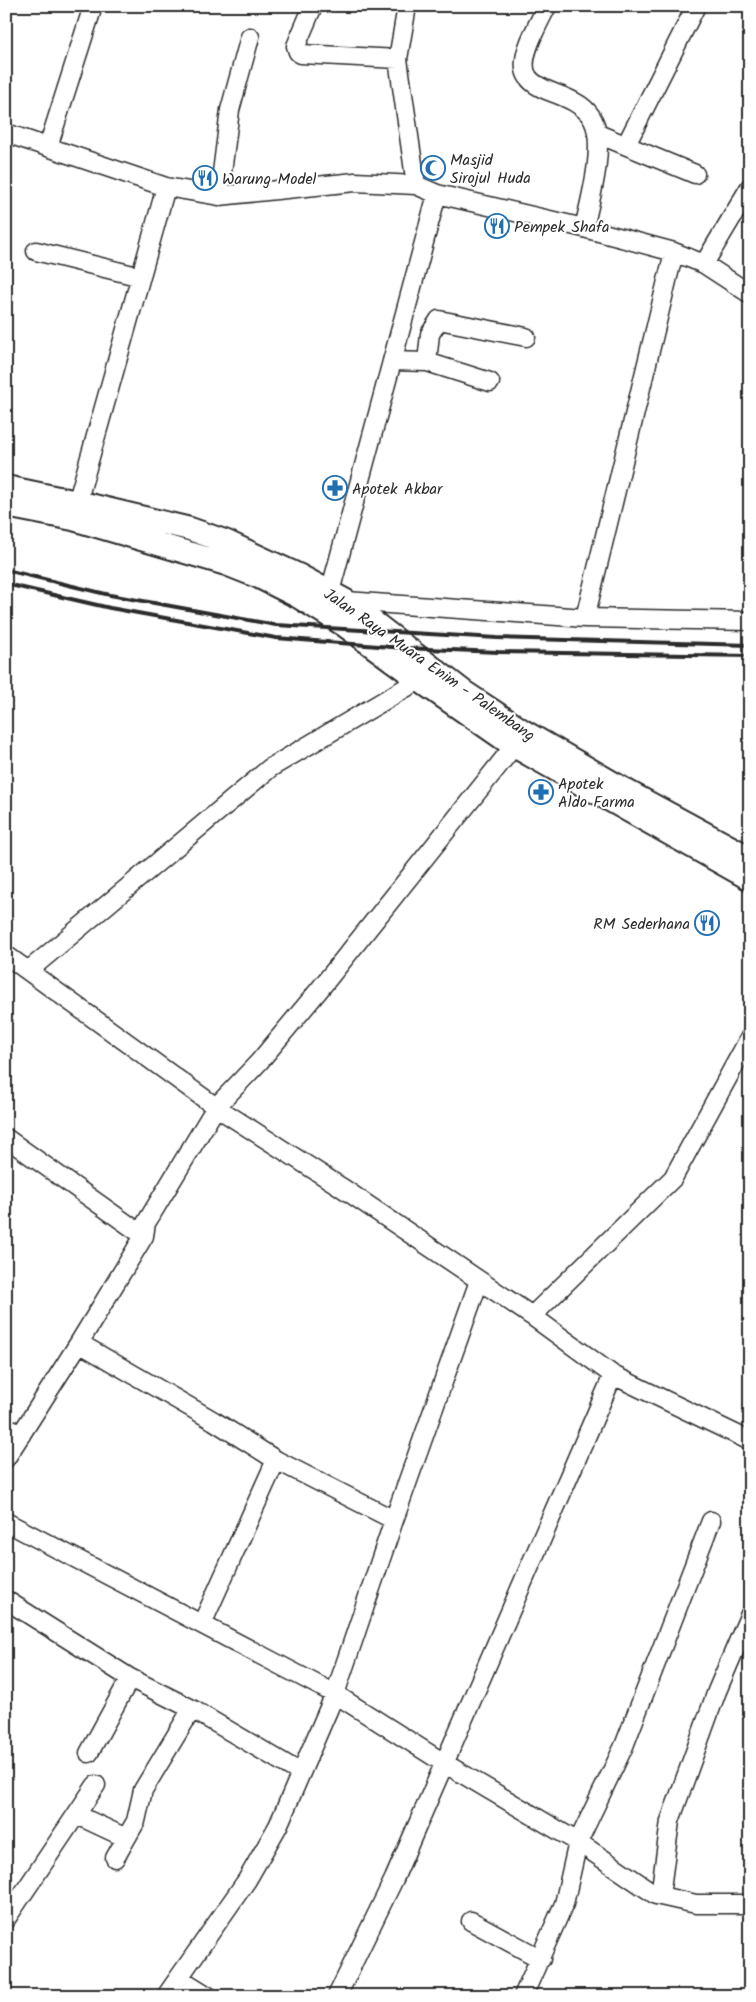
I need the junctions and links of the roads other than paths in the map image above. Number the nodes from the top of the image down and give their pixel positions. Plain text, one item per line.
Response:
1 (93, 6) edge
2 (313, 6) edge
3 (407, 6) edge
4 (547, 6) edge
5 (696, 6) edge
6 (250, 37) dead end
7 (398, 59) junction
8 (6, 133) edge
9 (598, 134) junction
10 (626, 145) junction
11 (48, 148) junction
12 (695, 174) dead end
13 (416, 185) junction
14 (166, 186) junction
15 (750, 187) edge
16 (437, 194) junction
17 (219, 196) junction
18 (584, 228) junction
19 (36, 251) dead end
20 (674, 252) junction
21 (704, 264) junction
22 (140, 277) junction
23 (750, 294) edge
24 (526, 337) dead end
25 (392, 361) junction
26 (427, 362) junction
27 (490, 382) dead end
28 (6, 487) edge
29 (6, 506) edge
30 (75, 510) junction
31 (338, 596) junction
32 (585, 618) junction
33 (750, 621) edge
34 (419, 680) junction
35 (514, 746) junction
36 (750, 858) edge
37 (750, 879) edge
38 (6, 955) edge
39 (28, 971) junction
40 (750, 1037) edge
41 (216, 1107) junction
42 (6, 1138) edge
43 (144, 1236) junction
44 (479, 1281) junction
45 (532, 1316) junction
46 (79, 1343) junction
47 (614, 1375) junction
48 (14, 1431) edge
49 (748, 1436) edge
50 (6, 1458) edge
51 (276, 1460) junction
52 (394, 1520) junction
53 (711, 1521) dead end
54 (6, 1522) edge
55 (6, 1600) edge
56 (750, 1614) edge
57 (202, 1624) junction
58 (130, 1678) junction
59 (335, 1694) junction
60 (192, 1709) junction
61 (89, 1753) dead end
62 (444, 1764) junction
63 (301, 1772) junction
64 (96, 1784) dead end
65 (77, 1815) junction
66 (126, 1838) junction
67 (578, 1842) junction
68 (115, 1858) dead end
69 (660, 1896) junction
70 (750, 1904) edge
71 (6, 1919) edge
72 (471, 1921) dead end
73 (541, 1959) junction
74 (180, 1978) junction
75 (166, 1996) edge
76 (208, 1996) edge
77 (336, 1996) edge
78 (522, 1996) edge

1 - 11 street
2 - 7 street
3 - 7 street
4 - 9 street
5 - 10 street
6 - 17 street
7 - 13 street
8 - 11 street
9 - 10 street
9 - 18 street
10 - 12 street
11 - 14 street
13 - 16 street
13 - 17 street
14 - 17 street
14 - 22 street
15 - 21 street
16 - 18 street
16 - 25 street
18 - 20 street
19 - 22 street
20 - 21 street
20 - 32 street
21 - 23 street
22 - 30 street
24 - 26 street
25 - 26 street
25 - 31 street
26 - 27 street
28 - 30 main road, Jalan Raya Muara Enim - Palembang
29 - 30 main road, Jalan Raya Muara Enim - Palembang
30 - 31 main road, Jalan Raya Muara Enim - Palembang
30 - 34 main road, Jalan Raya Muara Enim - Palembang
31 - 32 street
31 - 36 main road, Jalan Raya Muara Enim - Palembang
32 - 33 street
34 - 35 main road, Jalan Raya Muara Enim - Palembang
34 - 39 street
35 - 37 main road, Jalan Raya Muara Enim - Palembang
35 - 41 street
38 - 39 street
39 - 41 street
40 - 45 street
41 - 43 street
41 - 44 street
42 - 43 street
43 - 46 street
44 - 45 street
44 - 52 street
45 - 47 street
46 - 48 street
46 - 51 street
47 - 49 street
47 - 62 street
48 - 50 street
51 - 52 street
51 - 57 street
52 - 59 street
53 - 67 street
54 - 57 street
55 - 58 street
56 - 69 street
57 - 59 street
58 - 60 street
58 - 61 street
59 - 62 street
59 - 63 street
60 - 63 street
60 - 66 street
62 - 67 street
62 - 77 street
63 - 74 street
64 - 65 street
65 - 66 street
65 - 71 street
66 - 68 street
67 - 69 street
67 - 73 street
69 - 70 street
72 - 73 street
73 - 78 street
74 - 75 street
74 - 76 street

